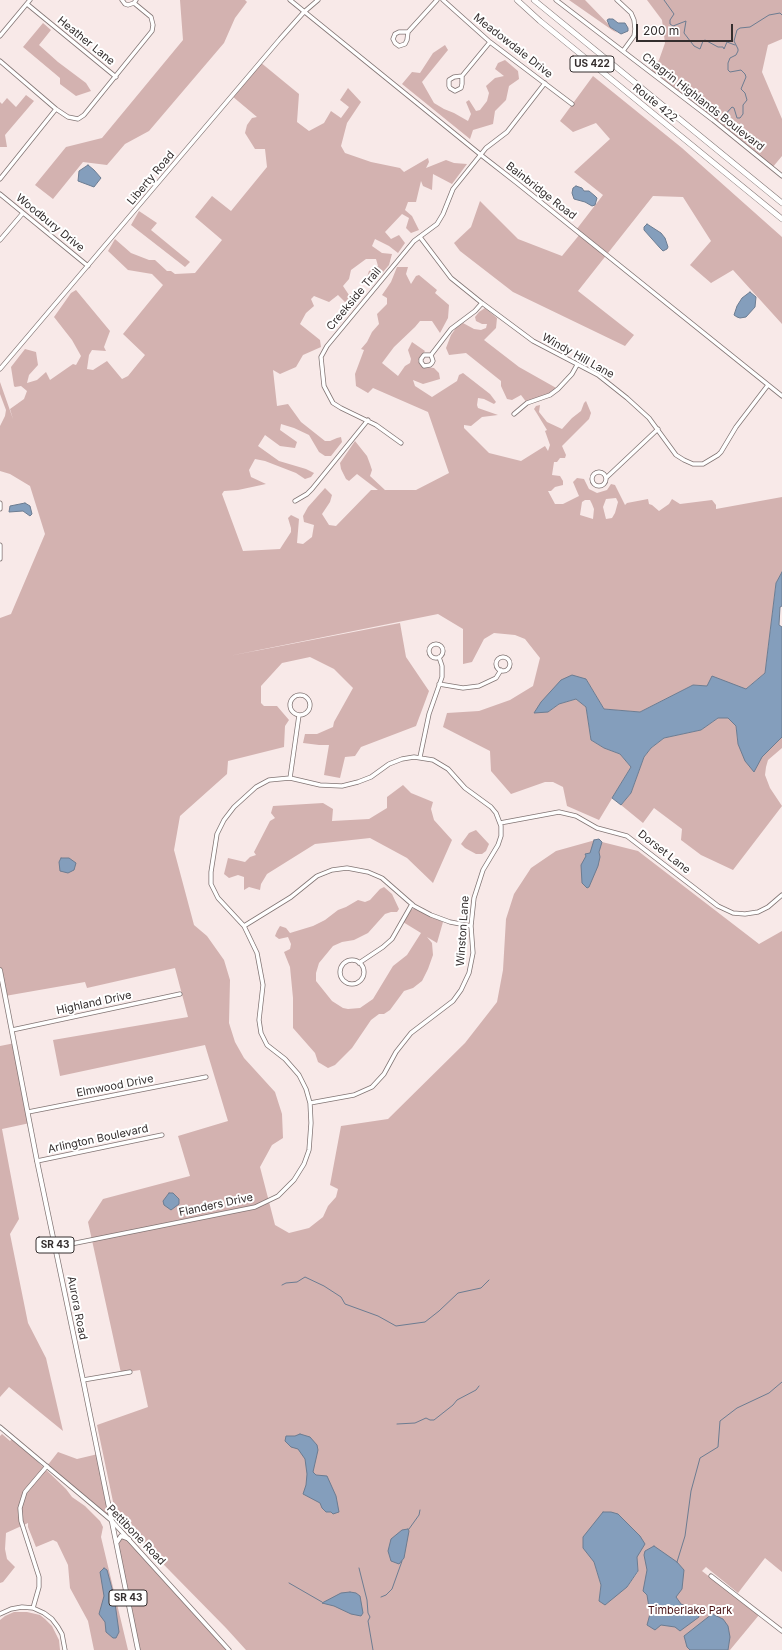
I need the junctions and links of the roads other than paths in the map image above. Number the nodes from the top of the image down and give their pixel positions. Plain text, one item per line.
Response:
1 (30, 0) edge
2 (122, 0) edge
3 (290, 0) edge
4 (318, 0) edge
5 (437, 0) edge
6 (443, 0) edge
7 (517, 0) edge
8 (534, 0) edge
9 (556, 0) edge
10 (617, 0) edge
11 (135, 2) edge
12 (27, 4) junction
13 (304, 12) junction
14 (408, 32) junction
15 (0, 36) edge
16 (490, 42) junction
17 (623, 51) junction
18 (0, 61) edge
19 (462, 76) junction
20 (116, 77) junction
21 (545, 83) junction
22 (572, 104) dead end
23 (56, 109) junction
24 (481, 155) junction
25 (782, 176) edge
26 (0, 179) edge
27 (0, 194) edge
28 (782, 203) edge
29 (23, 213) junction
30 (782, 219) edge
31 (420, 237) junction
32 (0, 240) edge
33 (88, 266) junction
34 (482, 303) junction
35 (431, 355) dead end
36 (577, 365) junction
37 (0, 369) edge
38 (768, 385) junction
39 (782, 396) edge
40 (514, 414) dead end
41 (368, 420) junction
42 (658, 428) junction
43 (401, 444) dead end
44 (607, 477) junction
45 (295, 501) dead end
46 (0, 503) edge
47 (0, 509) edge
48 (0, 545) edge
49 (0, 559) edge
50 (439, 657) junction
51 (501, 670) dead end
52 (440, 684) junction
53 (299, 714) junction
54 (420, 757) junction
55 (290, 778) junction
56 (500, 824) junction
57 (782, 895) edge
58 (412, 904) junction
59 (244, 926) junction
60 (471, 926) junction
61 (359, 963) junction
62 (0, 970) edge
63 (180, 994) dead end
64 (12, 1030) junction
65 (206, 1077) dead end
66 (310, 1103) junction
67 (28, 1112) junction
68 (162, 1135) dead end
69 (37, 1161) junction
70 (56, 1247) junction
71 (130, 1372) dead end
72 (83, 1380) junction
73 (0, 1427) edge
74 (47, 1466) junction
75 (112, 1521) junction
76 (129, 1539) junction
77 (117, 1542) junction
78 (711, 1576) dead end
79 (33, 1608) junction
80 (0, 1614) edge
81 (782, 1631) edge
82 (65, 1650) edge
83 (138, 1650) edge
84 (229, 1650) edge

1 - 12 street
2 - 11 street
3 - 13 street, Bainbridge Road
4 - 13 street, Liberty Road
5 - 14 street
6 - 16 street, Meadowdale Drive
7 - 30 highway, Route 422 / US 422
8 - 28 highway, Route 422 / US 422
9 - 17 street, Chagrin Highlands Boulevard
10 - 17 street
11 - 20 street
12 - 15 street
12 - 20 street, Heather Lane
13 - 24 street, Bainbridge Road
13 - 33 street, Liberty Road
14 - 14 street
16 - 19 street
16 - 21 street, Meadowdale Drive
17 - 25 street, Chagrin Highlands Boulevard
18 - 23 street
19 - 19 street
20 - 23 street
21 - 22 street, Meadowdale Drive
21 - 24 street, Creekside Trail
23 - 26 street
24 - 31 street, Creekside Trail
24 - 38 street, Bainbridge Road
27 - 29 street, Woodbury Drive
29 - 32 street
29 - 33 street, Woodbury Drive
31 - 34 street, Windy Hill Lane
31 - 41 street, Creekside Trail
33 - 37 street, Liberty Road
34 - 35 street
34 - 36 street, Windy Hill Lane
36 - 40 street
36 - 42 street, Windy Hill Lane
38 - 39 street, Bainbridge Road
38 - 42 street, Windy Hill Lane
41 - 43 street, Creekside Trail
41 - 45 street
42 - 44 street
44 - 44 street
46 - 47 street
48 - 49 street
50 - 50 street
50 - 52 street
51 - 52 street
52 - 54 street
53 - 53 street
53 - 55 street
54 - 55 street, Flanders Drive
54 - 56 street, Flanders Drive
55 - 59 street, Flanders Drive
56 - 57 street, Dorset Lane
56 - 60 street, Winston Lane
58 - 59 street
58 - 60 street
58 - 61 street
59 - 66 street, Flanders Drive
60 - 66 street, Winston Lane
61 - 61 street
62 - 64 main road, Aurora Road / SR 43
63 - 64 street, Highland Drive
64 - 67 main road, Aurora Road / SR 43
65 - 67 street, Elmwood Drive
66 - 70 street, Flanders Drive
67 - 69 main road, Aurora Road / SR 43
68 - 69 street, Arlington Boulevard
69 - 70 main road, Aurora Road / SR 43
70 - 72 main road, Aurora Road / SR 43
71 - 72 street
72 - 75 main road, Aurora Road / SR 43
73 - 74 street, Pettibone Road
74 - 75 street, Pettibone Road
74 - 79 street
75 - 76 street, Pettibone Road
75 - 77 main road, Aurora Road / SR 43
76 - 77 main road
76 - 84 street, Pettibone Road
77 - 83 main road, Aurora Road / SR 43
78 - 81 street
79 - 80 street
79 - 82 street

